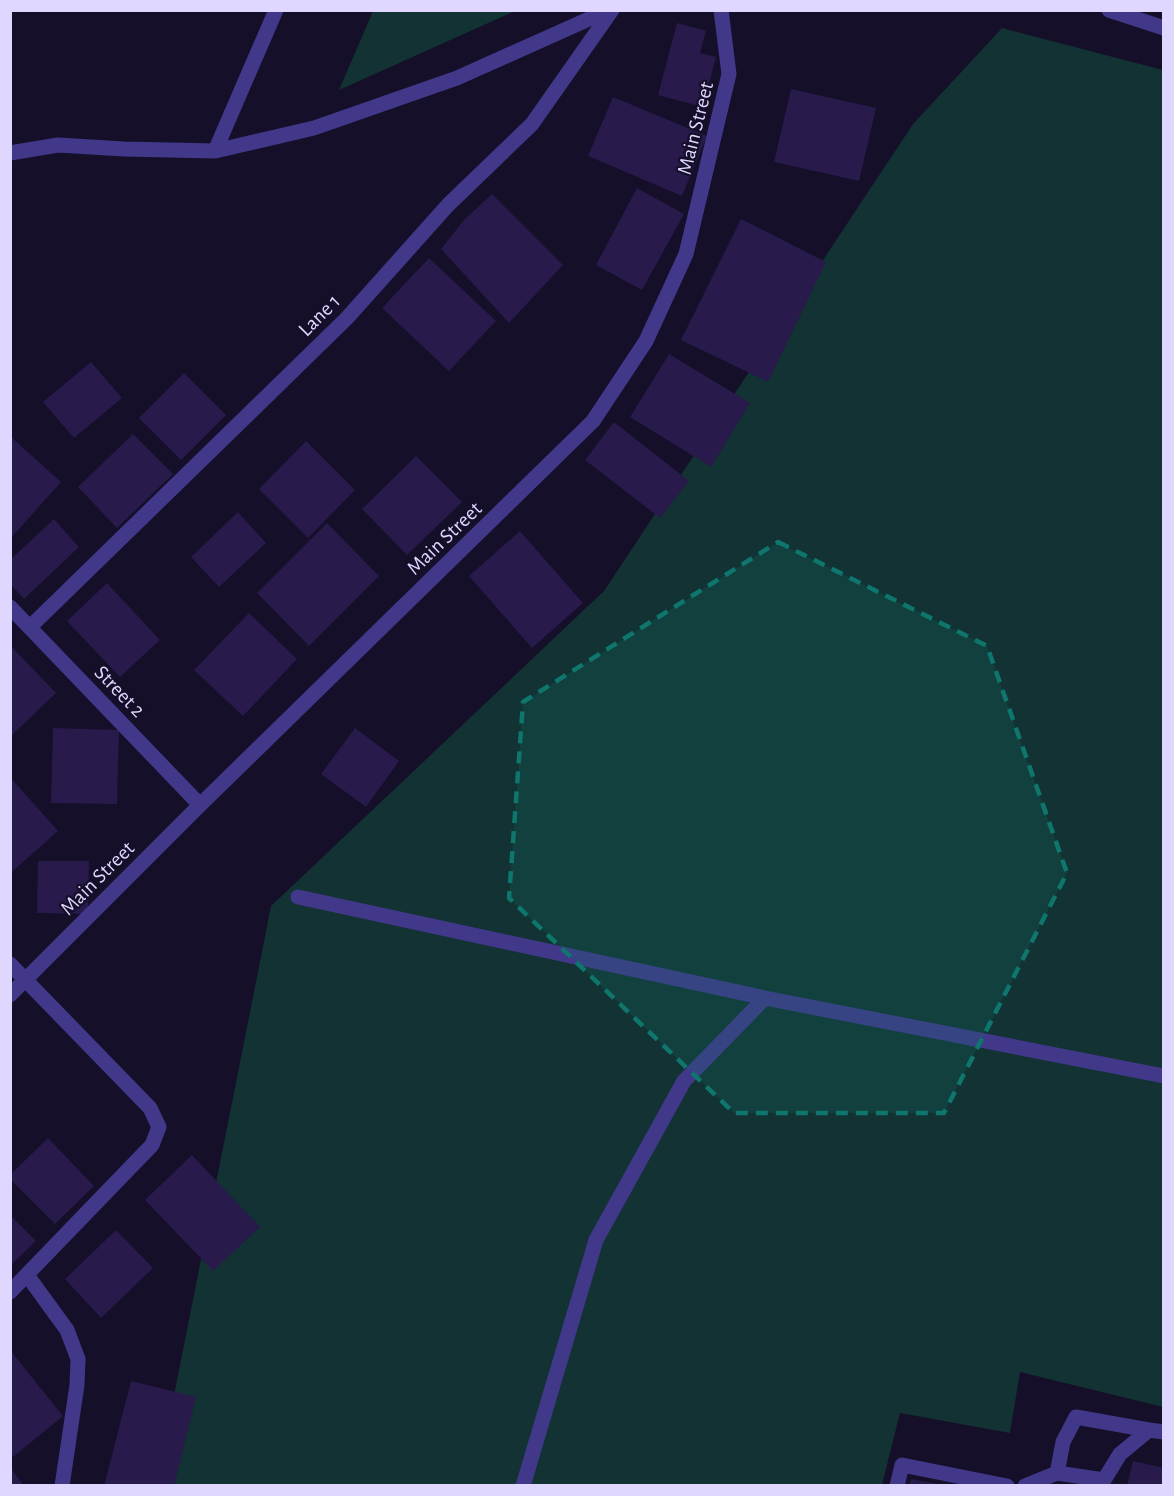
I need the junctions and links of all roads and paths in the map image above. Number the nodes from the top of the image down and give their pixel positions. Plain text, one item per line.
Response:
1 (276, 10) edge
2 (610, 10) edge
3 (721, 10) edge
4 (1109, 10) edge
5 (1164, 28) edge
6 (215, 152) junction
7 (10, 153) edge
8 (10, 607) edge
9 (30, 627) junction
10 (200, 805) junction
11 (298, 897) dead end
12 (10, 964) edge
13 (26, 979) junction
14 (10, 994) edge
15 (765, 998) junction
16 (1164, 1076) edge
17 (27, 1275) junction
18 (10, 1292) edge
19 (1156, 1431) edge
20 (1058, 1473) junction
21 (62, 1485) edge
22 (523, 1485) edge
23 (897, 1485) edge
24 (1007, 1485) edge
25 (1025, 1485) edge

1 - 6 street
2 - 6 street
2 - 9 street, Lane 1
3 - 10 street, Main Street
4 - 5 street
6 - 7 street
8 - 9 street, Street 2
9 - 10 street, Street 2
10 - 13 street, Main Street
11 - 15 street
12 - 13 street
13 - 14 street, Main Street
13 - 17 street
15 - 16 street
15 - 22 street
17 - 18 street
17 - 21 street
19 - 20 street
19 - 20 street
20 - 25 street
23 - 24 street

